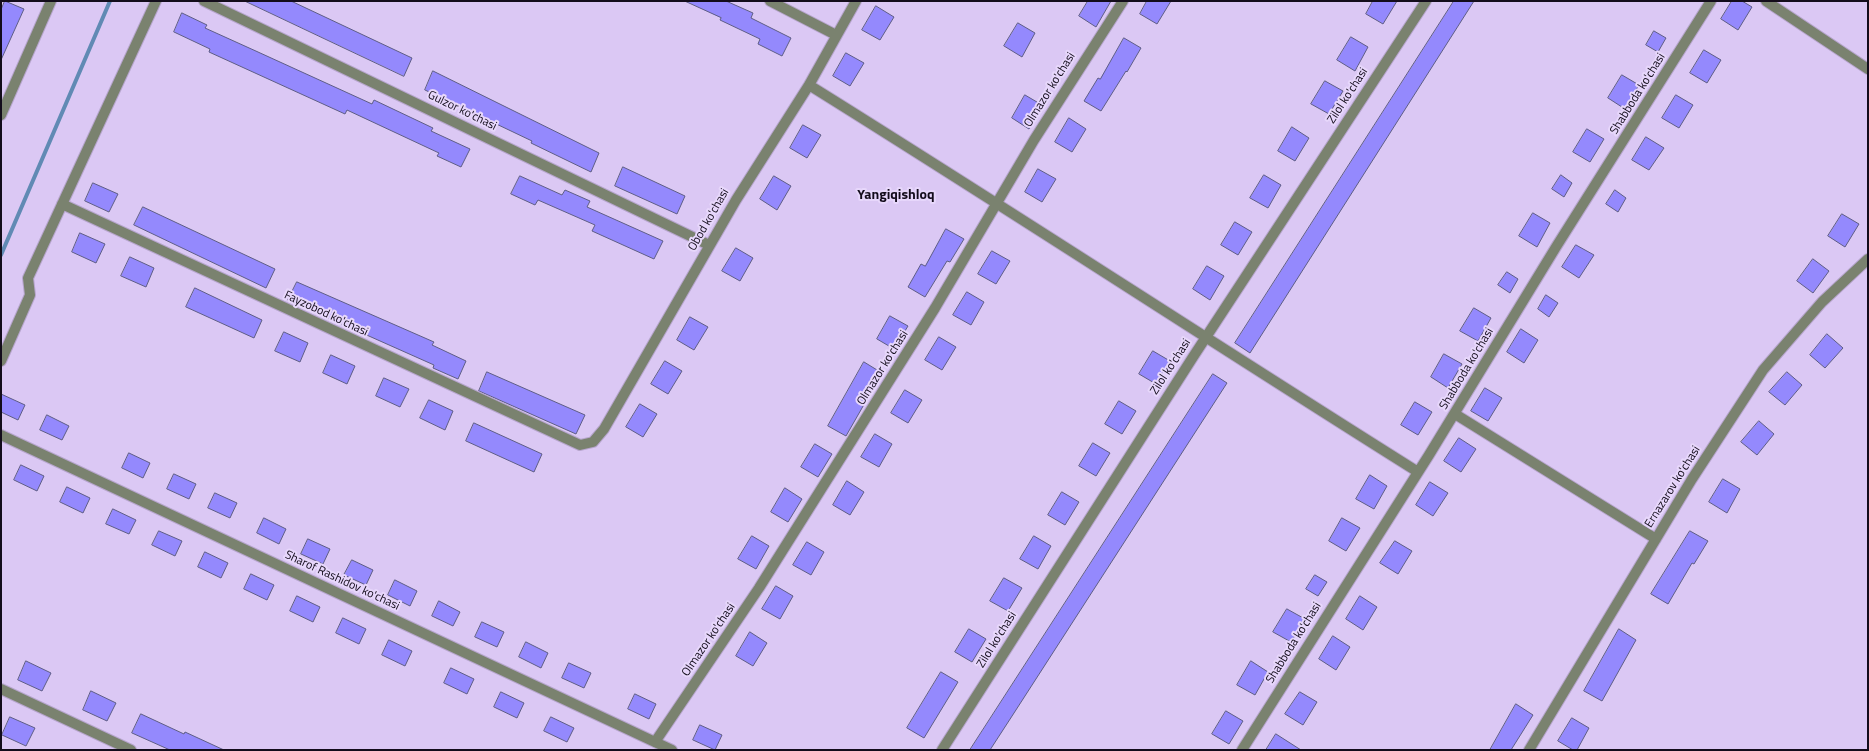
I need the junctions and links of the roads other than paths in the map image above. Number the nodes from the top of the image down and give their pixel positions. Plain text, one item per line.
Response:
1 (51, 1) edge
2 (156, 1) edge
3 (204, 1) edge
4 (770, 1) edge
5 (856, 1) edge
6 (1123, 1) edge
7 (1426, 1) edge
8 (1711, 1) edge
9 (1766, 1) edge
10 (836, 35) junction
11 (1868, 69) edge
12 (809, 85) junction
13 (3, 105) edge
14 (1, 115) edge
15 (997, 202) junction
16 (62, 204) junction
17 (709, 245) junction
18 (1868, 259) edge
19 (1206, 338) junction
20 (1, 361) edge
21 (1454, 414) junction
22 (1, 435) edge
23 (580, 446) joint
24 (1418, 472) junction
25 (1656, 539) junction
26 (1, 689) edge
27 (656, 742) junction
28 (131, 750) edge
29 (672, 750) edge
30 (942, 750) edge
31 (1242, 750) edge
32 (1529, 750) edge

1 - 13 street
2 - 16 street
3 - 17 street, Gulzor ko'chasi
4 - 10 street
5 - 10 street, Obod ko'chasi
6 - 15 street, Olmazor ko'chasi
7 - 19 street, Zilol ko'chasi
8 - 21 street, Shabboda ko'chasi
9 - 11 street
10 - 12 street, Obod ko'chasi
12 - 15 street
12 - 17 street, Obod ko'chasi
13 - 14 street
15 - 19 street
15 - 27 street, Olmazor ko'chasi
16 - 20 street
16 - 23 street, Fayzobod ko'chasi
17 - 23 street, Obod ko'chasi
18 - 25 street, Ernazarov ko'chasi
19 - 24 street
19 - 30 street, Zilol ko'chasi
21 - 24 street, Shabboda ko'chasi
21 - 25 street
22 - 27 street, Sharof Rashidov ko'chasi
24 - 31 street, Shabboda ko'chasi
25 - 32 street, Ernazarov ko'chasi
26 - 28 street
27 - 29 street, Sharof Rashidov ko'chasi

